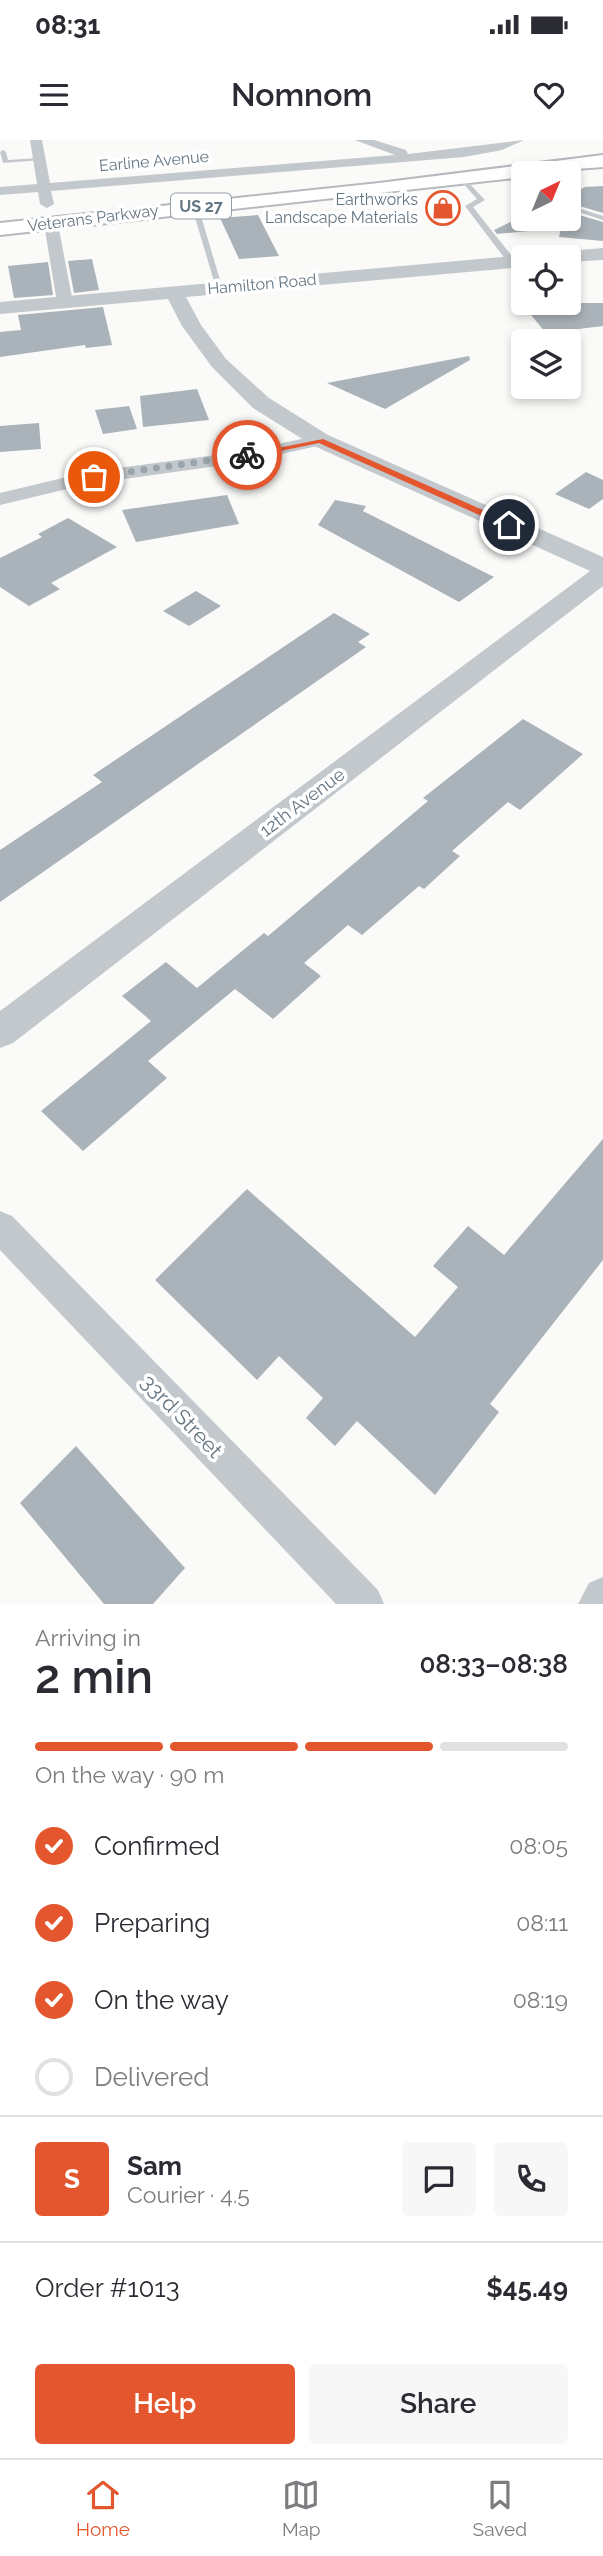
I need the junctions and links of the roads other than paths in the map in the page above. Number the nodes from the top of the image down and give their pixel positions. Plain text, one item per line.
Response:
1 (36, 140) edge
2 (360, 140) edge
3 (518, 140) edge
4 (603, 145) edge
5 (3, 152) dead end
6 (415, 157) junction
7 (39, 160) junction
8 (603, 161) edge
9 (462, 179) junction
10 (0, 191) edge
11 (47, 206) junction
12 (194, 206) junction
13 (0, 211) edge
14 (581, 211) edge
15 (603, 218) edge
16 (0, 229) edge
17 (603, 254) edge
18 (511, 255) edge
19 (581, 256) edge
20 (511, 263) edge
21 (220, 288) junction
22 (174, 292) junction
23 (65, 303) junction
24 (0, 308) edge
25 (320, 440) junction
26 (0, 499) edge
27 (603, 567) edge
28 (603, 573) edge
29 (0, 1032) edge
30 (0, 1227) edge
31 (603, 1597) edge
32 (352, 1600) edge
33 (598, 1604) edge

1 - 7 street
2 - 6 street
3 - 6 street, Earline Avenue
4 - 11 main road, Veterans Parkway / US 27
5 - 7 lane
6 - 11 street, Earline Avenue
7 - 11 street
8 - 9 main road, Veterans Parkway / US 27
9 - 12 main road, Veterans Parkway / US 27
9 - 18 lane
10 - 11 street, Earline Avenue
11 - 12 main road, Veterans Parkway / US 27
11 - 13 main road, Veterans Parkway / US 27
11 - 16 main road, Veterans Parkway / US 27
11 - 23 street
12 - 21 lane
14 - 15 lane
17 - 19 street
20 - 21 street, Hamilton Road
21 - 22 street, Hamilton Road
22 - 23 street, Hamilton Road
22 - 25 street
23 - 24 street, Hamilton Road
25 - 26 street
25 - 27 street
28 - 29 street, 12th Avenue
30 - 32 street, 33rd Street
31 - 33 street

